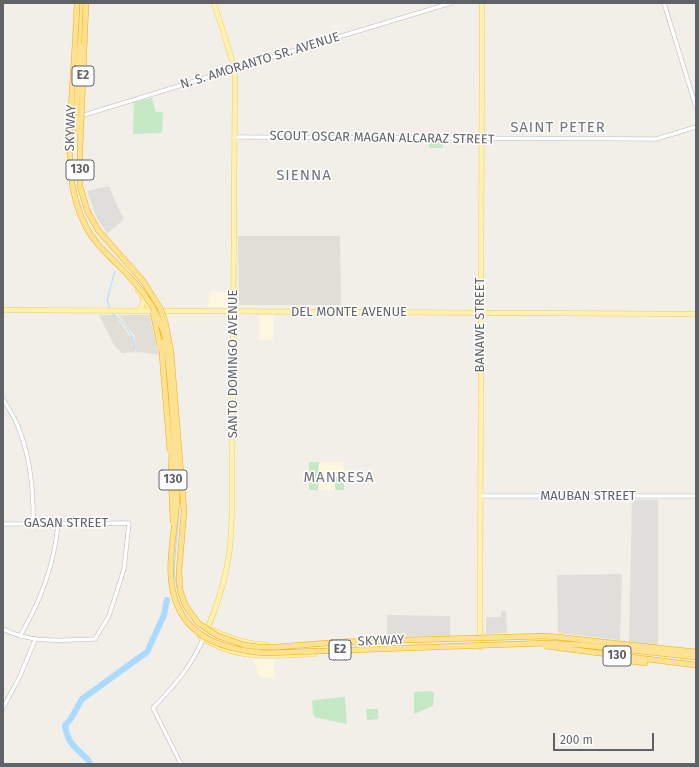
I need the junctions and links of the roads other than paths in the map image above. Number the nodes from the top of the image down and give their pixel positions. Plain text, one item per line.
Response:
1 (76, 3) edge
2 (82, 3) edge
3 (86, 3) edge
4 (214, 3) edge
5 (451, 3) edge
6 (482, 3) edge
7 (664, 3) edge
8 (235, 69) junction
9 (696, 108) edge
10 (81, 116) junction
11 (72, 119) junction
12 (696, 127) edge
13 (234, 136) junction
14 (482, 139) junction
15 (80, 149) junction
16 (151, 292) junction
17 (146, 299) junction
18 (3, 310) edge
19 (138, 311) junction
20 (162, 311) junction
21 (233, 311) junction
22 (153, 312) junction
23 (480, 313) junction
24 (696, 314) edge
25 (167, 325) junction
26 (3, 399) edge
27 (179, 490) junction
28 (480, 496) junction
29 (696, 496) edge
30 (3, 524) edge
31 (33, 524) junction
32 (58, 524) junction
33 (184, 526) junction
34 (174, 540) junction
35 (208, 628) junction
36 (3, 629) edge
37 (20, 636) junction
38 (203, 639) junction
39 (480, 639) junction
40 (36, 640) junction
41 (529, 644) junction
42 (538, 644) junction
43 (480, 646) junction
44 (664, 649) junction
45 (696, 651) edge
46 (609, 655) junction
47 (663, 655) junction
48 (696, 658) edge
49 (645, 663) dead end
50 (696, 665) edge
51 (3, 708) edge
52 (181, 764) edge

1 - 11 main road, 130
1 - 17 highway, SKYWAY / E2, bridge
2 - 15 highway, bridge
3 - 10 main road, 130
3 - 15 highway, SKYWAY / E2, bridge
4 - 8 main road, SANTO DOMINGO AVENUE
5 - 8 street, N. S. AMORANTO SR. AVENUE
6 - 14 main road, BANAWE STREET
7 - 9 street
8 - 10 street, N. S. AMORANTO SR. AVENUE
8 - 13 main road, SANTO DOMINGO AVENUE
10 - 11 street, N. S. AMORANTO SR. AVENUE, bridge
10 - 20 main road, 130
11 - 17 main road, 130
12 - 14 street, SCOUT OSCAR MAGAN ALCARAZ STREET
13 - 14 street, SCOUT OSCAR MAGAN ALCARAZ STREET
13 - 21 main road, SANTO DOMINGO AVENUE
14 - 23 main road, BANAWE STREET
15 - 16 highway, SKYWAY / E2, bridge
16 - 33 highway, SKYWAY / E2, bridge
16 - 33 highway, SKYWAY / E2, bridge
17 - 19 main road
17 - 22 highway, SKYWAY / E2, bridge
17 - 34 highway, SKYWAY / E2, bridge
18 - 19 main road, DEL MONTE AVENUE
19 - 22 main road, DEL MONTE AVENUE
20 - 21 main road, DEL MONTE AVENUE
20 - 22 main road, DEL MONTE AVENUE
20 - 25 main road, 130
21 - 23 main road, DEL MONTE AVENUE
21 - 35 main road, SANTO DOMINGO AVENUE
22 - 25 main road
22 - 27 main road, 130
22 - 34 highway, SKYWAY / E2, bridge
23 - 24 main road, DEL MONTE AVENUE
23 - 28 main road, BANAWE STREET
25 - 27 main road, 130
26 - 31 street
27 - 35 main road, 130
27 - 38 main road, 130
28 - 29 street, MAUBAN STREET
28 - 39 main road, BANAWE STREET
30 - 31 street, GASAN STREET
31 - 32 street, GASAN STREET
32 - 37 street
32 - 40 street, GASAN STREET
33 - 45 highway, SKYWAY / E2, bridge
34 - 41 highway, SKYWAY / E2, bridge
35 - 38 main road, SANTO DOMINGO AVENUE
35 - 39 main road, 130
36 - 37 street
37 - 40 street
38 - 43 main road, 130
38 - 52 street, SANTO DOMINGO AVENUE
39 - 43 main road, BANAWE STREET
39 - 44 main road, 130
40 - 51 street
41 - 46 highway, SKYWAY, bridge
41 - 48 highway, SKYWAY / E2, bridge
42 - 43 main road, 130
42 - 46 main road, 130
42 - 47 main road, 130
44 - 45 main road, 130
44 - 47 main road
46 - 49 highway, bridge
46 - 50 highway, SKYWAY, bridge
47 - 48 main road, 130

